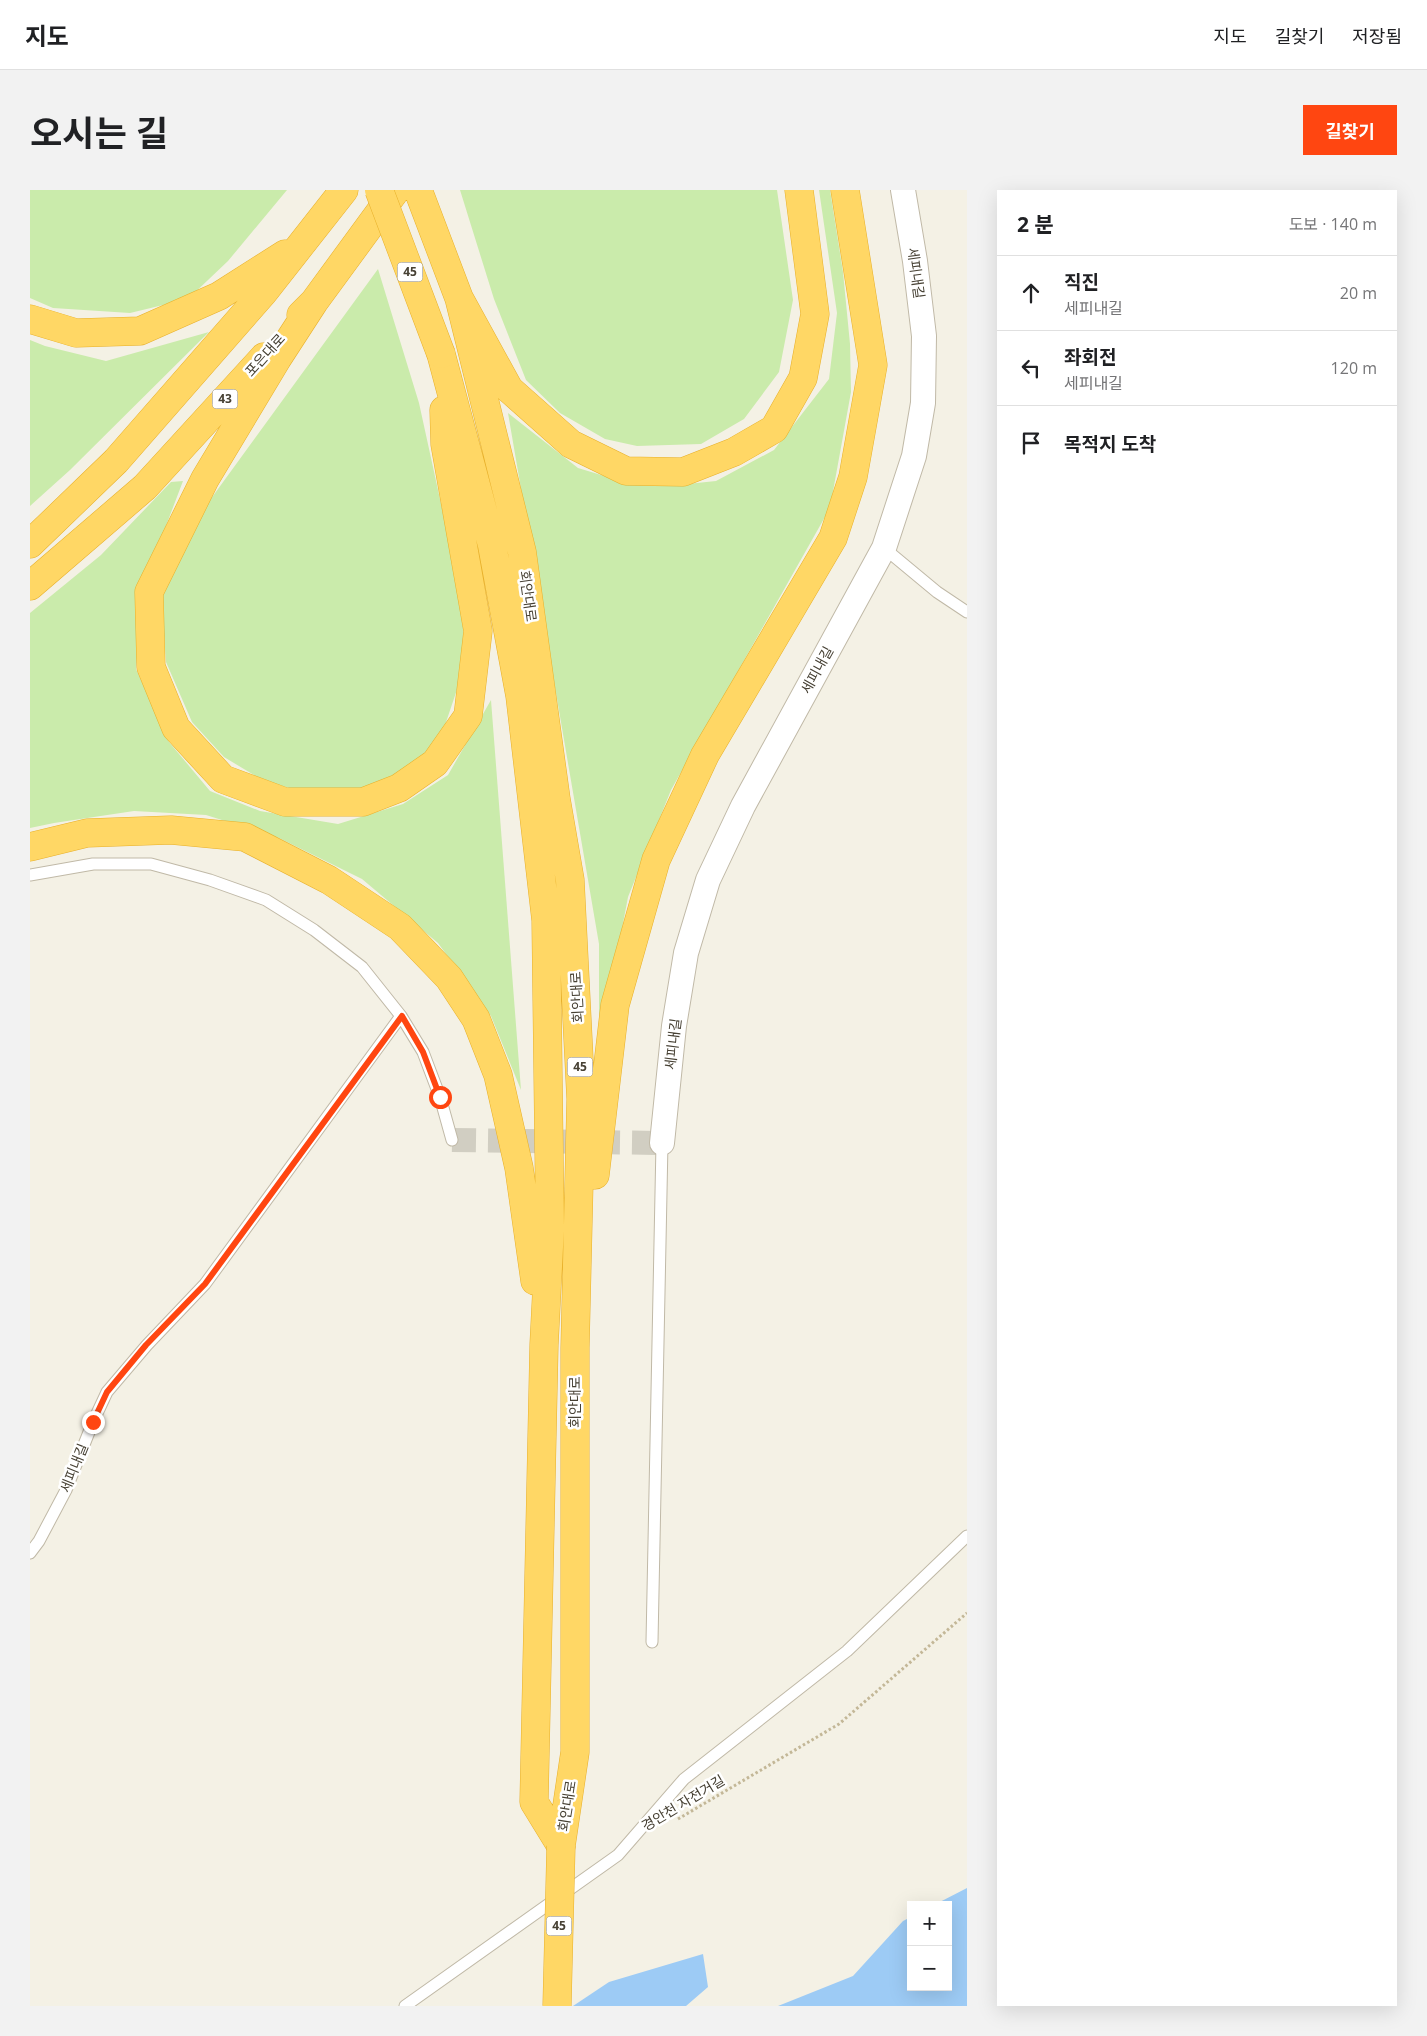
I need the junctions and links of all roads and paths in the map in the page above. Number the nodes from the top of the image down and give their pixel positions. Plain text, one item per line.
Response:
1 (344, 190) edge
2 (379, 190) edge
3 (396, 190) edge
4 (418, 190) edge
5 (799, 190) edge
6 (845, 190) edge
7 (903, 190) edge
8 (301, 244) junction
9 (459, 298) junction
10 (314, 302) junction
11 (30, 320) edge
12 (441, 354) junction
13 (30, 544) edge
14 (884, 548) junction
15 (30, 586) edge
16 (967, 612) edge
17 (30, 847) edge
18 (30, 875) edge
19 (402, 1016) junction
20 (452, 1140) dead end
21 (662, 1143) joint
22 (544, 1345) junction
23 (575, 1348) junction
24 (967, 1536) edge
25 (30, 1553) edge
26 (967, 1613) edge
27 (652, 1642) dead end
28 (677, 1820) dead end
29 (561, 1846) junction
30 (405, 2006) edge
31 (557, 2006) edge

1 - 8 highway
2 - 12 highway, 45, bridge
3 - 10 highway, 포은대로 / 43
4 - 9 highway
5 - 9 highway
6 - 23 highway
7 - 14 street, 세피내길
8 - 11 highway
8 - 13 highway
9 - 23 highway, 회안대로 / 45
10 - 12 highway
10 - 15 highway, 포은대로 / 43
12 - 22 highway, 회안대로 / 45
14 - 16 lane
14 - 21 street, 세피내길
17 - 22 highway
18 - 19 lane
19 - 20 lane
19 - 25 lane, 세피내길
21 - 27 lane
22 - 29 highway, 회안대로 / 45
23 - 29 highway, 회안대로 / 45
24 - 30 lane
26 - 28 path, 경안천 자전거길
29 - 31 highway, 45, bridge

